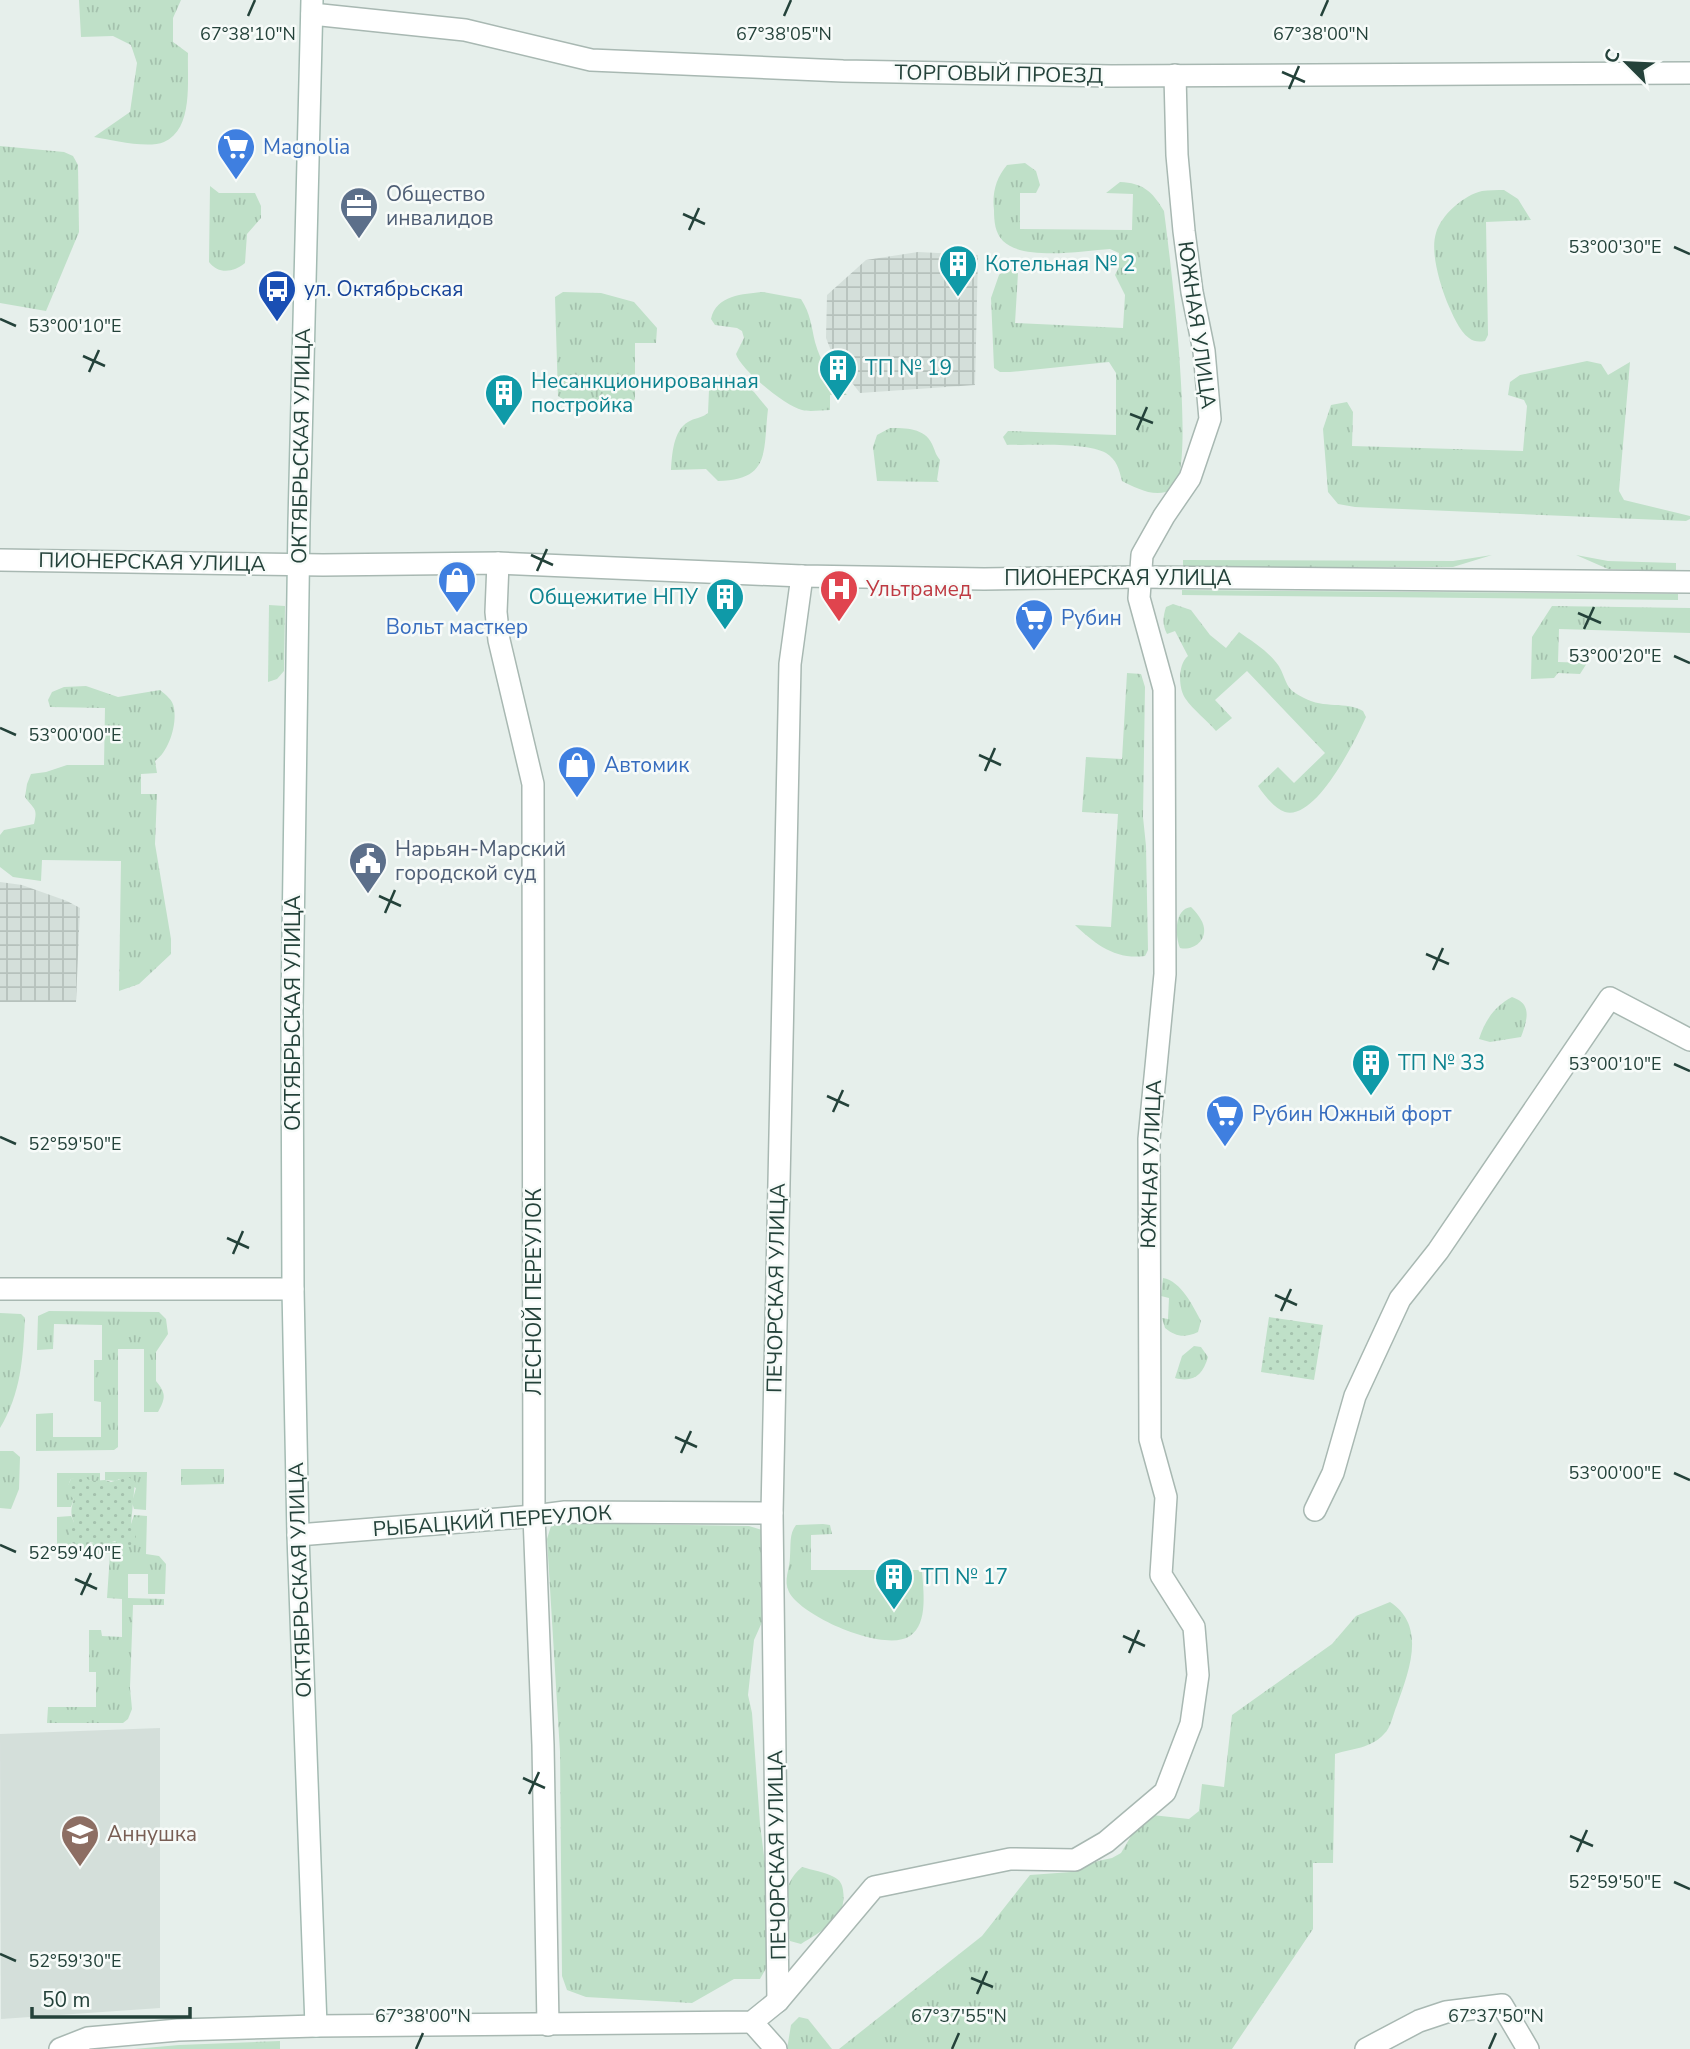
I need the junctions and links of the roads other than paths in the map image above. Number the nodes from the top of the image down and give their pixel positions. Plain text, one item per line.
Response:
1 (312, 7) edge
2 (1690, 73) edge
3 (1175, 75) junction
4 (0, 560) edge
5 (498, 563) junction
6 (299, 565) junction
7 (802, 576) junction
8 (1140, 577) junction
9 (1690, 582) edge
10 (1690, 1040) edge
11 (0, 1289) edge
12 (293, 1289) junction
13 (1315, 1510) dead end
14 (772, 1513) junction
15 (534, 1516) junction
16 (298, 1535) junction
17 (778, 2001) junction
18 (752, 2022) junction
19 (548, 2025) junction
20 (316, 2026) junction
21 (60, 2049) edge
22 (776, 2049) edge
23 (1366, 2049) edge
24 (1528, 2049) edge

1 - 3 street, ТОРГОВЫЙ ПРОЕЗД
1 - 6 street, ОКТЯБРЬСКАЯ УЛИЦА
2 - 3 street, ТОРГОВЫЙ ПРОЕЗД
3 - 8 street, ЮЖНАЯ УЛИЦА
4 - 6 street, ПИОНЕРСКАЯ УЛИЦА
5 - 6 street, ПИОНЕРСКАЯ УЛИЦА
5 - 7 street, ПИОНЕРСКАЯ УЛИЦА
5 - 15 street, ЛЕСНОЙ ПЕРЕУЛОК
6 - 12 street, ОКТЯБРЬСКАЯ УЛИЦА
7 - 8 street, ПИОНЕРСКАЯ УЛИЦА
7 - 14 street, ПЕЧОРСКАЯ УЛИЦА
8 - 9 street, ПИОНЕРСКАЯ УЛИЦА
8 - 17 street, ЮЖНАЯ УЛИЦА
10 - 13 street
11 - 12 street
12 - 16 street, ОКТЯБРЬСКАЯ УЛИЦА
14 - 15 street, РЫБАЦКИЙ ПЕРЕУЛОК
14 - 17 street, ПЕЧОРСКАЯ УЛИЦА
15 - 16 street, РЫБАЦКИЙ ПЕРЕУЛОК
15 - 19 street, ЛЕСНОЙ ПЕРЕУЛОК
16 - 20 street, ОКТЯБРЬСКАЯ УЛИЦА
17 - 18 street, ЮЖНАЯ УЛИЦА
18 - 19 street
18 - 22 street
19 - 20 street
20 - 21 street
23 - 24 street

